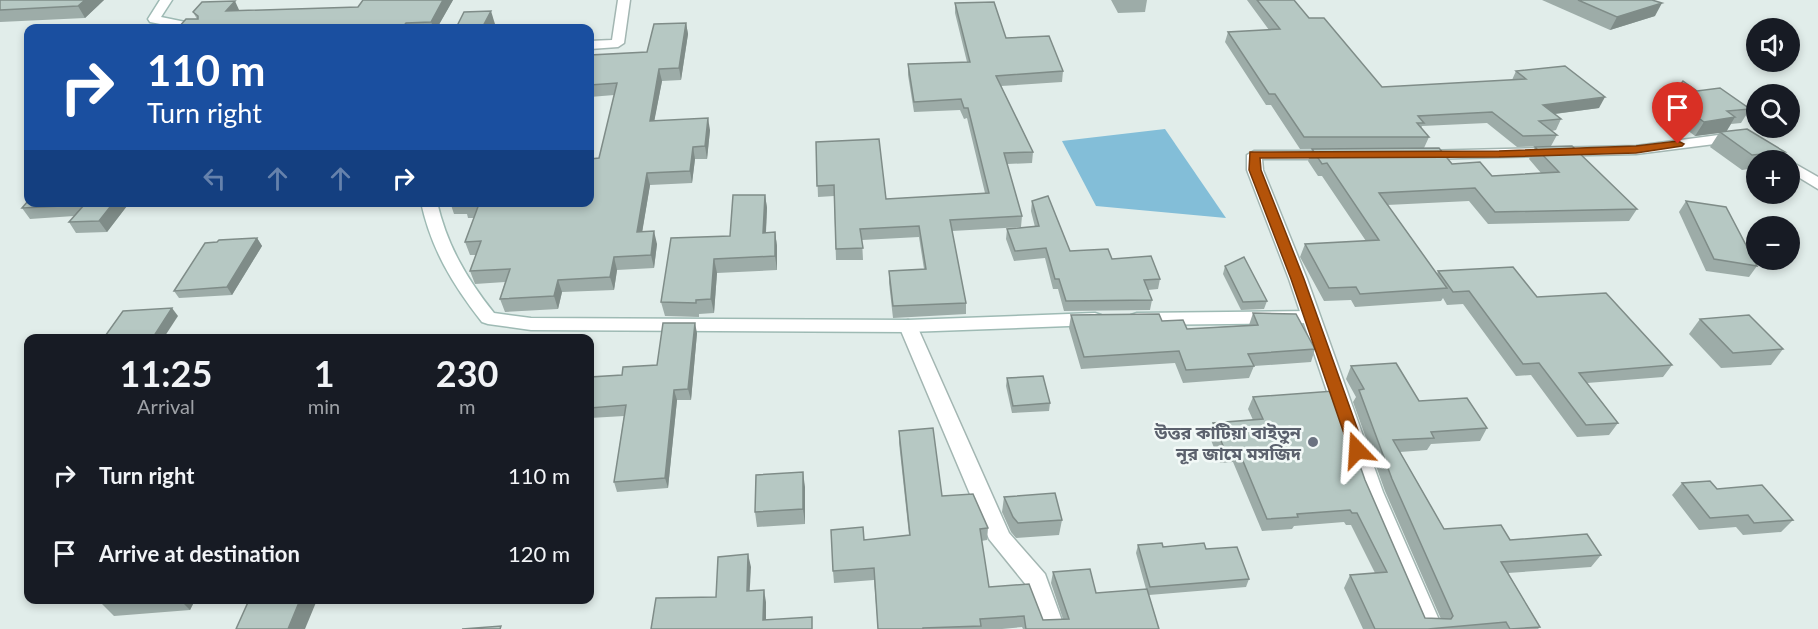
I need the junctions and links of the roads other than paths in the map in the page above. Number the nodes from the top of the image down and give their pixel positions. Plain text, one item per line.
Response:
1 (166, 0) edge
2 (624, 0) edge
3 (177, 24) edge
4 (594, 45) edge
5 (1764, 150) edge
6 (1401, 154) edge
7 (1344, 155) edge
8 (1800, 172) edge
9 (1818, 184) edge
10 (430, 207) edge
11 (1311, 317) junction
12 (908, 326) junction
13 (1053, 629) edge
14 (1431, 629) edge

1 - 3 street
2 - 4 street
5 - 6 street
7 - 11 street
8 - 9 street
10 - 12 street
11 - 12 street
11 - 14 street
12 - 13 street

